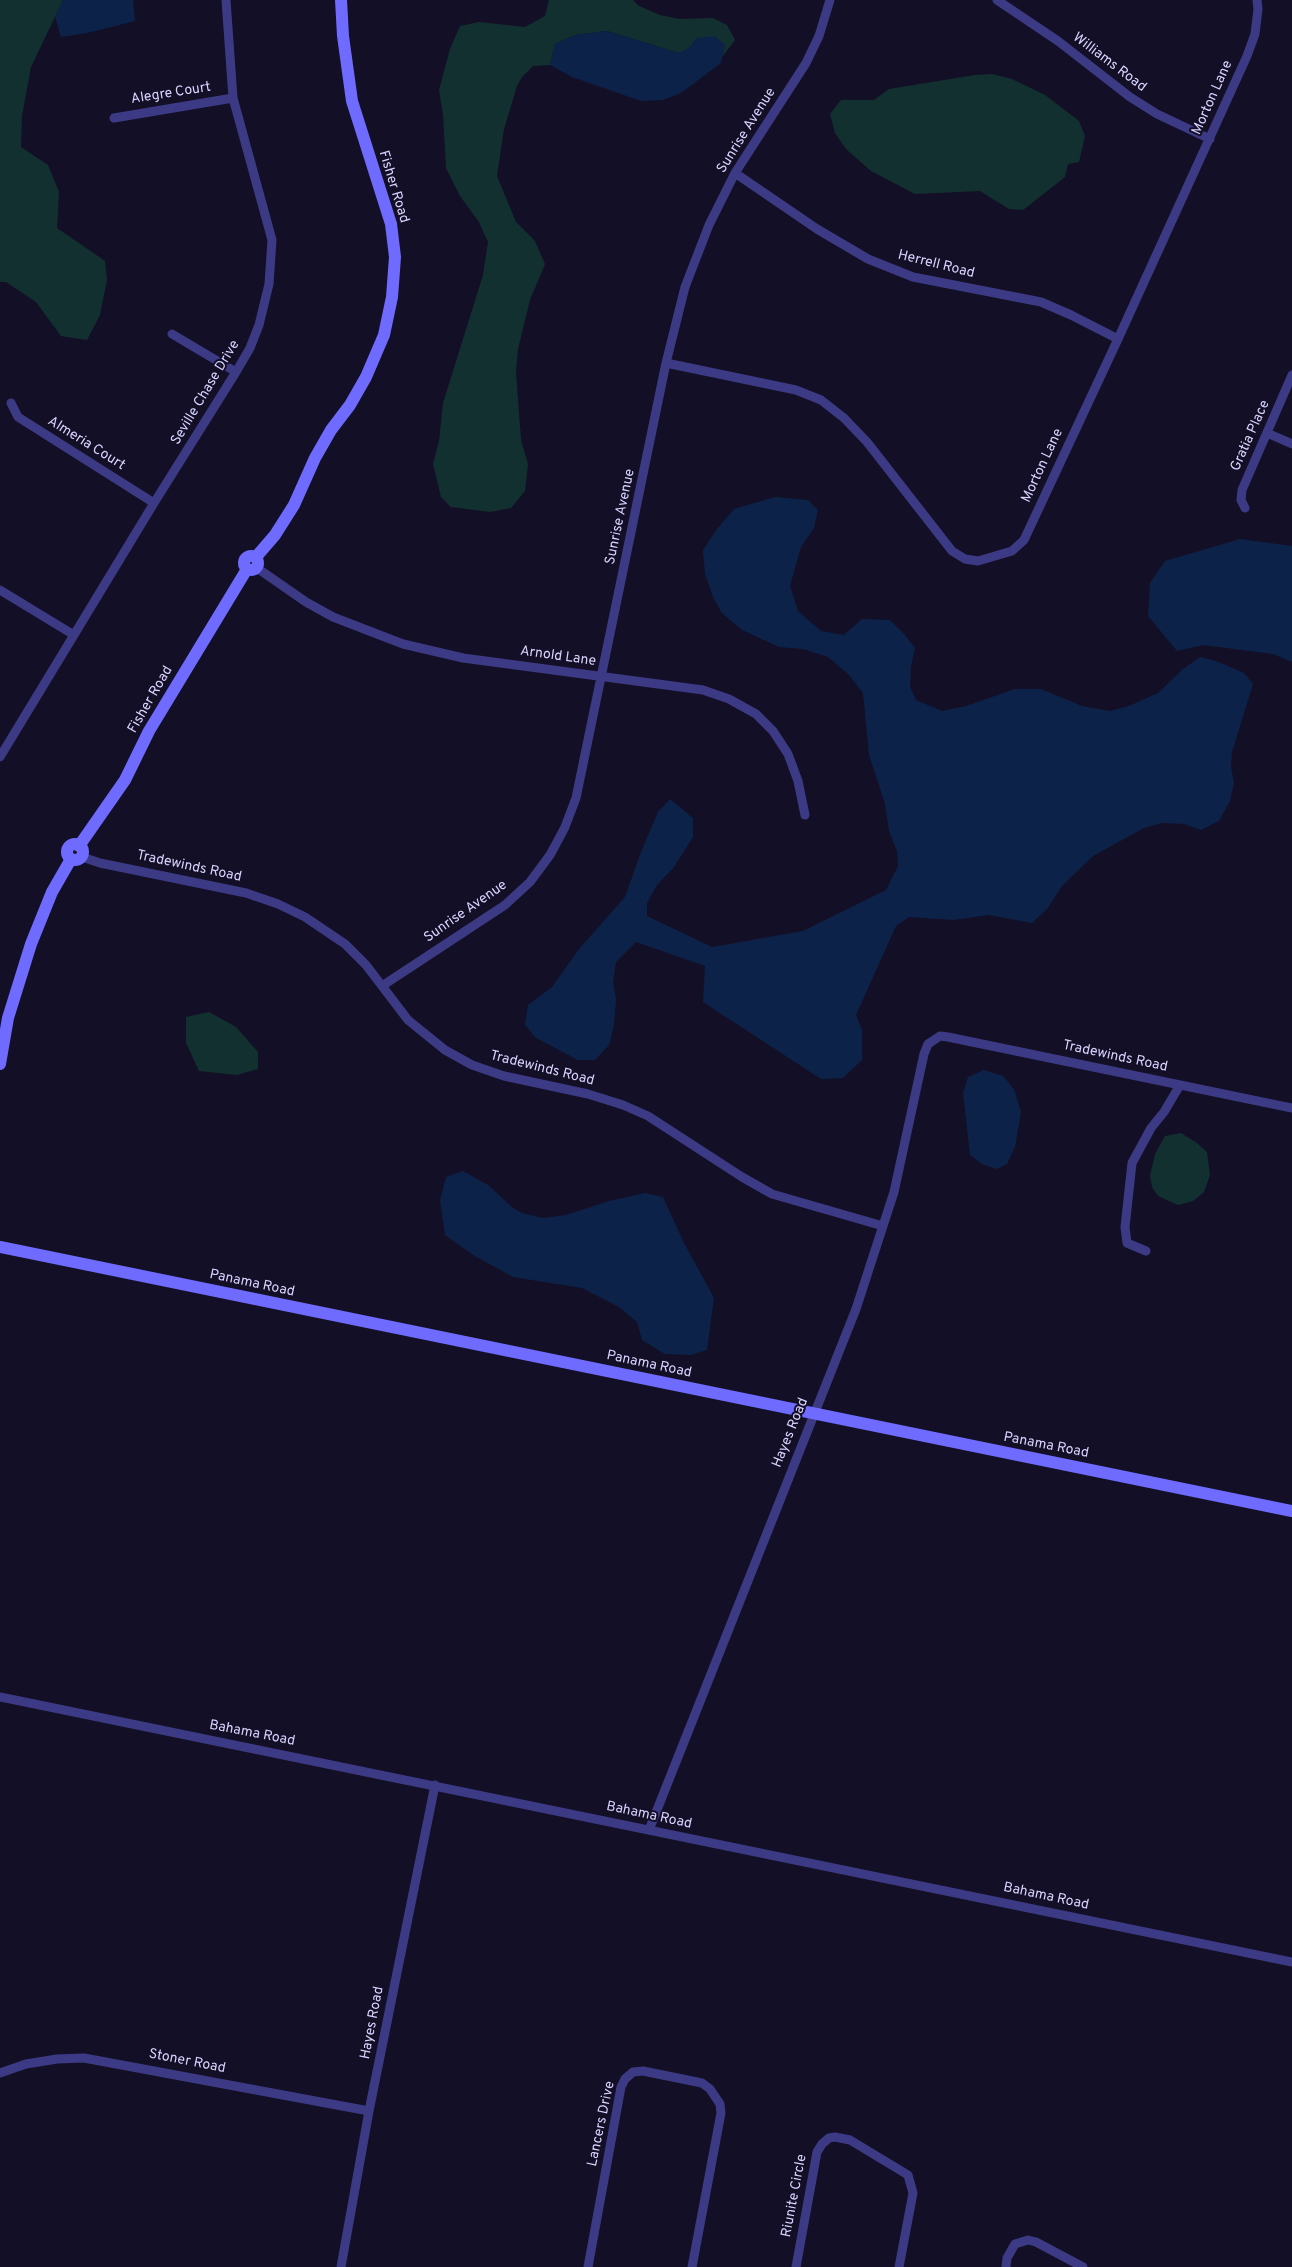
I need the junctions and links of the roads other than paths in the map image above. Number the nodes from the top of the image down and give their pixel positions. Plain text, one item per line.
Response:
1 (226, 0) edge
2 (341, 0) edge
3 (830, 0) edge
4 (997, 0) edge
5 (1257, 0) edge
6 (233, 98) junction
7 (114, 118) dead end
8 (1210, 139) junction
9 (735, 173) junction
10 (172, 334) dead end
11 (1118, 340) junction
12 (666, 363) junction
13 (236, 372) junction
14 (1292, 375) edge
15 (10, 403) dead end
16 (1267, 433) junction
17 (1292, 444) edge
18 (154, 503) junction
19 (1245, 508) dead end
20 (253, 565) junction
21 (0, 590) edge
22 (74, 635) junction
23 (602, 677) junction
24 (0, 757) edge
25 (805, 815) dead end
26 (77, 854) junction
27 (382, 986) junction
28 (932, 1040) joint
29 (0, 1064) edge
30 (1180, 1085) junction
31 (1292, 1108) edge
32 (883, 1226) junction
33 (0, 1247) edge
34 (1146, 1251) dead end
35 (813, 1414) junction
36 (1292, 1511) edge
37 (0, 1697) edge
38 (435, 1786) junction
39 (649, 1830) junction
40 (1292, 1962) edge
41 (0, 2073) edge
42 (369, 2110) junction
43 (341, 2267) edge
44 (588, 2267) edge
45 (692, 2267) edge
46 (796, 2267) edge
47 (899, 2267) edge
48 (1006, 2267) edge
49 (1083, 2267) edge

1 - 6 street, Seville Chase Drive
2 - 20 street, Fisher Road
3 - 9 street, Sunrise Avenue
4 - 8 street, Williams Road
5 - 8 street, Morton Lane
6 - 7 street, Alegre Court
6 - 13 street, Seville Chase Drive
8 - 11 street, Morton Lane
9 - 11 street, Herrell Road
9 - 12 street, Sunrise Avenue
10 - 13 street
11 - 12 street, Morton Lane
12 - 23 street, Sunrise Avenue
13 - 18 street, Seville Chase Drive
14 - 16 street, Gratia Place
15 - 18 street, Almeria Court
16 - 17 street
16 - 19 street, Gratia Place
18 - 22 street, Seville Chase Drive
20 - 23 street, Arnold Lane
20 - 26 street, Fisher Road
21 - 22 street
22 - 24 street, Seville Chase Drive
23 - 25 street, Arnold Lane
23 - 27 street, Sunrise Avenue
26 - 27 street, Tradewinds Road
26 - 29 street, Fisher Road
27 - 32 street, Tradewinds Road
28 - 30 street, Tradewinds Road
28 - 32 street, Hayes Road
30 - 31 street, Tradewinds Road
30 - 34 street
32 - 35 street, Hayes Road
33 - 35 street, Panama Road
35 - 36 street, Panama Road
35 - 39 street, Hayes Road
37 - 38 street, Bahama Road
38 - 39 street, Bahama Road
38 - 42 street, Hayes Road
39 - 40 street, Bahama Road
41 - 42 street, Stoner Road
42 - 43 street, Hayes Road
44 - 45 street, Lancers Drive
46 - 47 street, Riunite Circle
48 - 49 street

